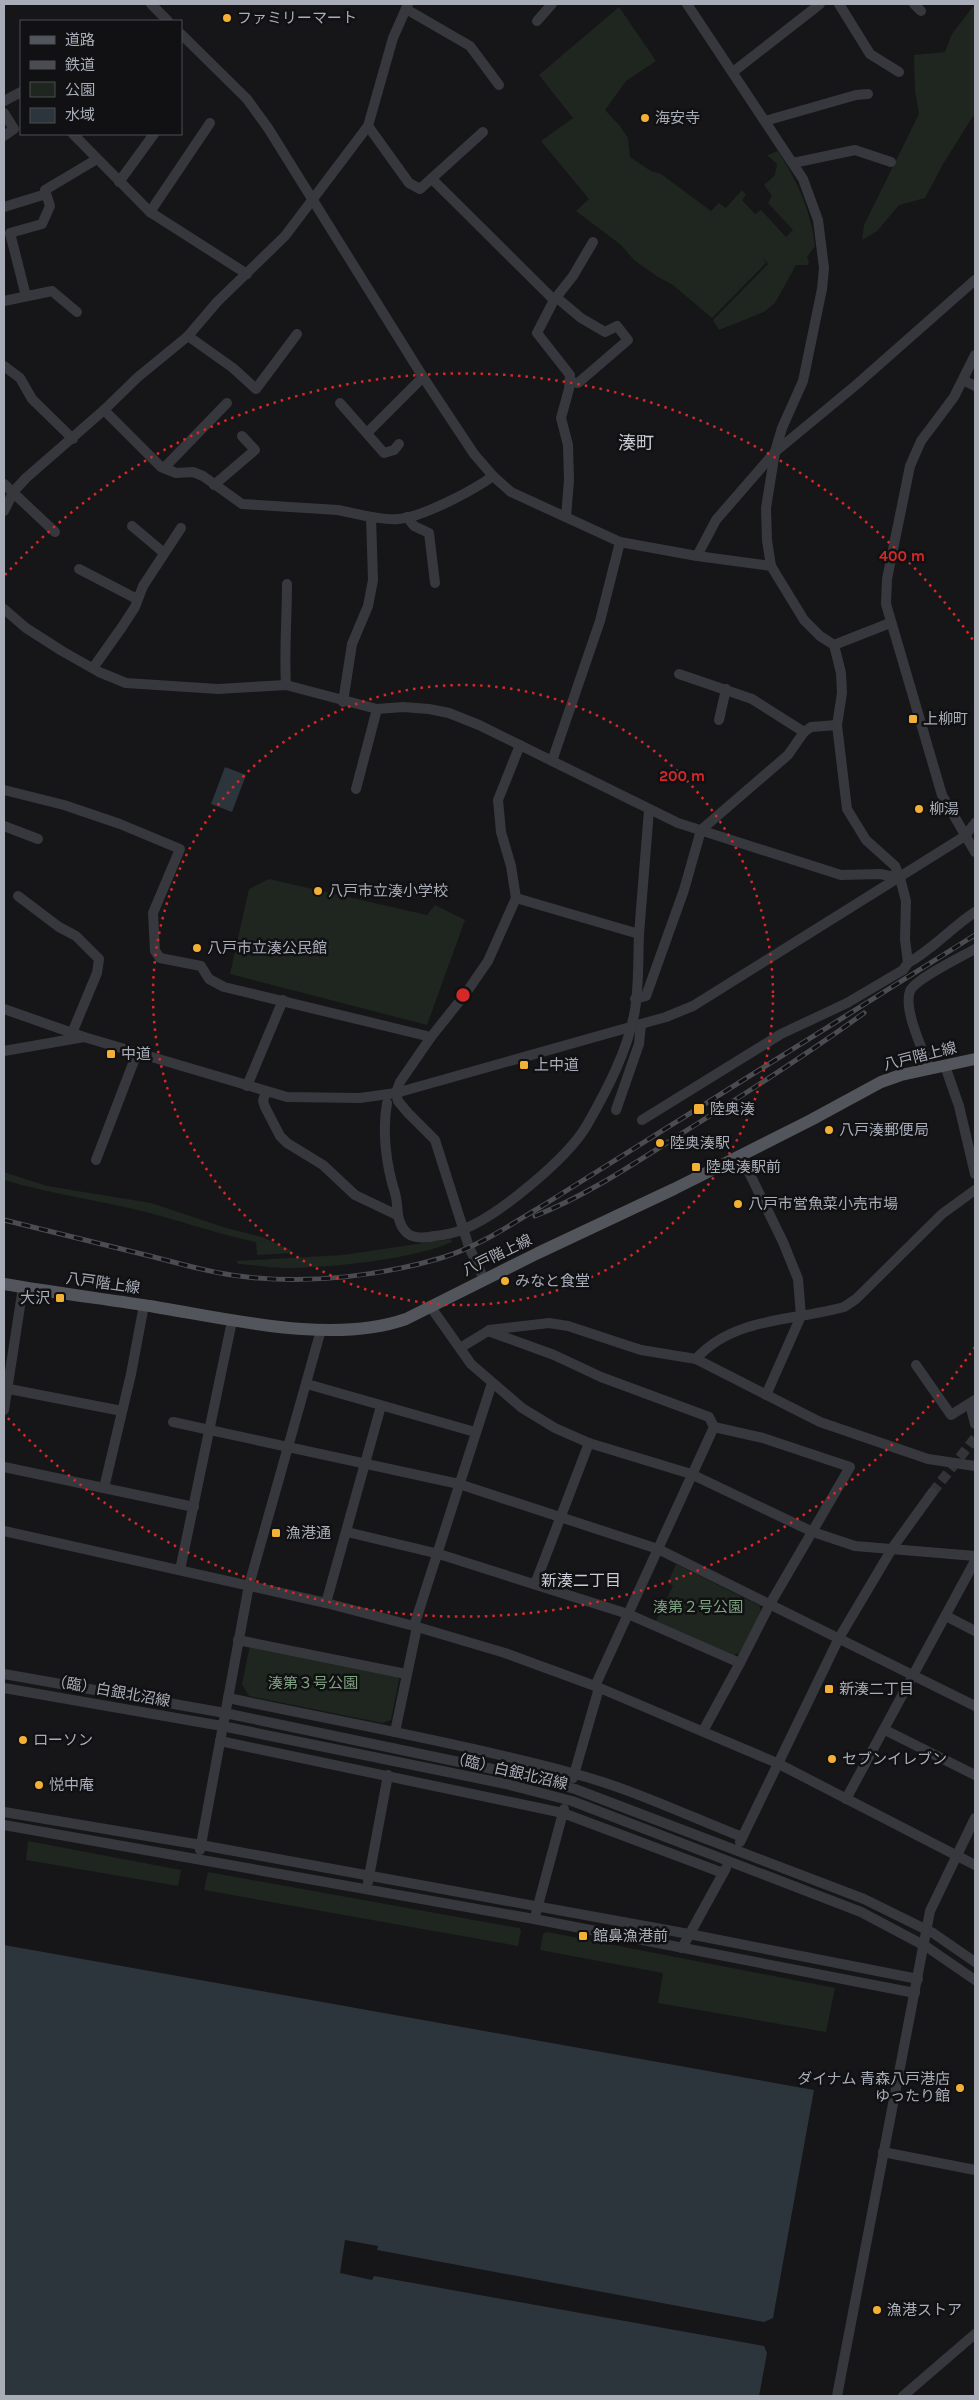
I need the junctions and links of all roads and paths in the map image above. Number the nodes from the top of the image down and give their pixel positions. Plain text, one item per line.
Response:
1 (151, 4) edge
2 (552, 4) edge
3 (687, 4) edge
4 (820, 4) edge
5 (839, 4) edge
6 (407, 6) edge
7 (165, 20) edge
8 (537, 21) dead end
9 (182, 35) edge
10 (733, 72) junction
11 (899, 72) dead end
12 (499, 85) dead end
13 (20, 93) edge
14 (868, 94) dead end
15 (4, 101) edge
16 (4, 113) edge
17 (766, 121) junction
18 (210, 124) dead end
19 (368, 126) junction
20 (483, 132) dead end
21 (75, 135) edge
22 (153, 135) edge
23 (4, 136) edge
24 (96, 159) junction
25 (891, 162) dead end
26 (793, 163) junction
27 (432, 179) junction
28 (119, 182) junction
29 (46, 194) junction
30 (314, 199) junction
31 (4, 207) edge
32 (150, 212) junction
33 (593, 242) dead end
34 (247, 274) junction
35 (975, 280) edge
36 (26, 296) junction
37 (555, 299) junction
38 (4, 302) edge
39 (77, 312) dead end
40 (297, 334) dead end
41 (188, 336) junction
42 (975, 355) edge
43 (4, 366) edge
44 (422, 377) junction
45 (963, 380) junction
46 (570, 382) junction
47 (975, 386) edge
48 (227, 403) dead end
49 (340, 403) dead end
50 (104, 410) junction
51 (367, 433) junction
52 (242, 436) dead end
53 (73, 439) junction
54 (399, 444) dead end
55 (775, 452) junction
56 (164, 468) junction
57 (493, 476) junction
58 (4, 484) edge
59 (214, 485) junction
60 (9, 493) edge
61 (4, 511) edge
62 (371, 517) junction
63 (407, 517) junction
64 (566, 517) junction
65 (132, 526) dead end
66 (181, 528) dead end
67 (55, 532) dead end
68 (620, 542) junction
69 (164, 553) junction
70 (697, 556) junction
71 (770, 566) junction
72 (80, 569) dead end
73 (435, 583) dead end
74 (287, 584) dead end
75 (137, 599) junction
76 (4, 609) edge
77 (890, 624) junction
78 (834, 645) junction
79 (92, 668) junction
80 (679, 674) dead end
81 (286, 685) junction
82 (726, 690) junction
83 (343, 702) junction
84 (377, 709) junction
85 (719, 720) dead end
86 (837, 725) junction
87 (804, 732) junction
88 (520, 745) junction
89 (552, 760) junction
90 (4, 790) edge
91 (356, 790) dead end
92 (649, 810) junction
93 (975, 823) edge
94 (4, 826) edge
95 (701, 830) junction
96 (970, 836) edge
97 (38, 839) dead end
98 (975, 852) edge
99 (900, 878) junction
100 (18, 896) dead end
101 (516, 898) junction
102 (975, 912) edge
103 (640, 934) junction
104 (975, 949) edge
105 (908, 963) junction
106 (635, 999) junction
107 (283, 1000) junction
108 (4, 1010) edge
109 (636, 1025) junction
110 (72, 1033) junction
111 (84, 1037) junction
112 (431, 1037) junction
113 (4, 1051) edge
114 (137, 1053) junction
115 (975, 1059) edge
116 (945, 1066) junction
117 (930, 1069) junction
118 (247, 1086) junction
119 (266, 1091) junction
120 (396, 1093) junction
121 (387, 1103) dead end
122 (616, 1110) dead end
123 (642, 1120) dead end
124 (741, 1156) junction
125 (96, 1160) dead end
126 (975, 1174) edge
127 (975, 1190) edge
128 (397, 1215) junction
129 (464, 1229) junction
130 (484, 1279) junction
131 (4, 1284) edge
132 (23, 1287) junction
133 (144, 1305) junction
134 (430, 1306) junction
135 (801, 1316) junction
136 (232, 1321) junction
137 (321, 1330) junction
138 (488, 1331) junction
139 (460, 1348) junction
140 (696, 1359) junction
141 (916, 1365) dead end
142 (492, 1383) junction
143 (307, 1384) junction
144 (5, 1389) edge
145 (766, 1395) junction
146 (972, 1402) edge
147 (381, 1406) junction
148 (4, 1410) edge
149 (122, 1411) junction
150 (173, 1422) dead end
151 (975, 1424) edge
152 (714, 1427) junction
153 (209, 1430) junction
154 (475, 1432) junction
155 (590, 1443) junction
156 (288, 1448) junction
157 (365, 1463) junction
158 (975, 1466) edge
159 (4, 1467) edge
160 (692, 1474) junction
161 (459, 1484) junction
162 (104, 1488) junction
163 (932, 1493) tunnel mouth
164 (194, 1507) junction
165 (560, 1517) junction
166 (4, 1531) edge
167 (346, 1532) junction
168 (813, 1532) junction
169 (893, 1547) junction
170 (658, 1549) junction
171 (439, 1554) junction
172 (975, 1556) edge
173 (975, 1561) edge
174 (180, 1570) junction
175 (535, 1584) junction
176 (249, 1585) junction
177 (326, 1603) junction
178 (770, 1604) junction
179 (628, 1614) junction
180 (946, 1616) junction
181 (416, 1627) junction
182 (975, 1631) edge
183 (839, 1638) junction
184 (238, 1640) junction
185 (740, 1663) junction
186 (4, 1674) edge
187 (406, 1674) junction
188 (914, 1675) junction
189 (597, 1687) junction
190 (4, 1688) edge
191 (228, 1698) junction
192 (975, 1706) edge
193 (225, 1714) junction
194 (222, 1726) junction
195 (885, 1730) junction
196 (703, 1731) junction
197 (395, 1732) junction
198 (220, 1740) junction
199 (777, 1763) junction
200 (574, 1774) junction
201 (388, 1775) junction
202 (975, 1775) edge
203 (846, 1799) junction
204 (4, 1812) edge
205 (563, 1813) junction
206 (975, 1818) edge
207 (4, 1825) edge
208 (742, 1837) junction
209 (201, 1844) junction
210 (957, 1856) junction
211 (199, 1860) junction
212 (975, 1865) edge
213 (723, 1873) junction
214 (368, 1876) junction
215 (367, 1888) junction
216 (538, 1907) junction
217 (534, 1919) junction
218 (690, 1934) junction
219 (682, 1948) junction
220 (975, 1962) edge
221 (918, 1979) junction
222 (975, 1980) edge
223 (915, 1993) junction
224 (883, 2152) junction
225 (975, 2170) edge
226 (975, 2334) edge
227 (837, 2396) edge
228 (904, 2396) edge

1 - 7 street
2 - 8 street
3 - 10 street
4 - 10 street
5 - 11 street
6 - 12 street
6 - 19 street
9 - 30 street
10 - 17 street
13 - 15 street
14 - 17 street
16 - 23 street
17 - 26 street
18 - 32 street
19 - 27 street
19 - 30 street
20 - 27 street
21 - 24 street
22 - 28 street
24 - 28 street
24 - 29 street
25 - 26 street
26 - 55 street
27 - 37 street
28 - 32 street
29 - 31 street
29 - 36 street
30 - 34 street
30 - 44 street
32 - 34 street
33 - 37 street
34 - 41 street
35 - 55 street
36 - 38 street
36 - 39 street
37 - 46 street
37 - 46 street
40 - 41 street
41 - 50 street
42 - 45 street
43 - 53 street
44 - 51 street
44 - 57 street
45 - 47 street
45 - 77 street
46 - 64 street
48 - 56 street
49 - 51 street
50 - 53 street
50 - 56 street
51 - 54 street
52 - 59 street
53 - 60 street
55 - 70 street
55 - 71 street
56 - 59 street
57 - 63 street
57 - 64 street
58 - 60 street
59 - 62 street
60 - 61 street
60 - 67 street
62 - 63 street
62 - 83 street
63 - 73 street
64 - 68 street
65 - 69 street
66 - 69 street
68 - 70 street
68 - 89 street
69 - 75 street
70 - 71 street
71 - 78 street
72 - 75 street
74 - 81 street
75 - 79 street
76 - 79 street
77 - 78 street
77 - 96 street
78 - 86 street
79 - 81 street
80 - 82 street
81 - 83 street
82 - 85 street
82 - 87 street
83 - 84 street
84 - 88 street
84 - 91 street
86 - 87 street
86 - 99 street
87 - 95 street
88 - 89 street
88 - 101 street
89 - 92 street
90 - 107 street
92 - 95 street
92 - 103 street
93 - 96 street
94 - 97 street
95 - 99 street
95 - 106 street
96 - 98 street
96 - 99 street
99 - 105 street
99 - 109 street
100 - 110 street
101 - 103 street
101 - 112 street
102 - 105 street
103 - 106 street
104 - 117 street
105 - 123 street
106 - 109 street
107 - 112 street
107 - 118 street
108 - 110 street
109 - 120 street
109 - 122 street
109 - 129 street
110 - 111 street
111 - 113 street
111 - 114 street
112 - 120 street
114 - 118 street
114 - 125 street
115 - 116 main road, 八戸階上線
116 - 117 main road, 八戸階上線
116 - 126 street
117 - 124 main road, 八戸階上線
118 - 119 street
119 - 120 street
119 - 128 street
120 - 129 street
121 - 128 street
124 - 130 main road, 八戸階上線
124 - 135 street
127 - 135 street
128 - 129 street
129 - 130 street
130 - 134 main road, 八戸階上線
131 - 132 main road, 八戸階上線
132 - 133 main road, 八戸階上線
132 - 144 street
133 - 136 main road, 八戸階上線
133 - 149 street
134 - 137 main road, 八戸階上線
134 - 139 street
135 - 140 street
135 - 145 street
136 - 137 main road, 八戸階上線
136 - 153 street
137 - 143 street
138 - 139 street
138 - 140 street
138 - 152 street
139 - 142 street
140 - 145 street
141 - 146 street
142 - 154 street
142 - 155 street
143 - 147 street
143 - 156 street
144 - 148 street
144 - 149 street
145 - 158 street
146 - 151 street
147 - 154 street
147 - 157 street
149 - 162 street
150 - 153 street
152 - 160 street
152 - 168 street
153 - 156 street
153 - 164 street
154 - 161 street
155 - 160 street
155 - 165 street
156 - 157 street
156 - 176 street
157 - 161 street
157 - 167 street
159 - 162 street
160 - 168 street
160 - 170 street
161 - 165 street
161 - 171 street
162 - 164 street
163 - 169 street
164 - 174 street
165 - 170 street
165 - 175 street
166 - 174 street
167 - 171 street
167 - 177 street
168 - 169 street
168 - 178 street
169 - 172 street
169 - 183 street
170 - 178 street
170 - 179 street
171 - 175 street
171 - 181 street
173 - 180 street
174 - 176 street
175 - 179 street
176 - 177 street
176 - 184 street
177 - 181 street
178 - 183 street
178 - 185 street
179 - 185 street
179 - 189 street
180 - 182 street
180 - 188 street
181 - 187 street
181 - 189 street
183 - 188 street
183 - 199 street
184 - 187 street
184 - 191 street
185 - 196 street
186 - 193 street, （臨）白銀北沼線
187 - 197 street
188 - 192 street
188 - 195 street
189 - 196 street
189 - 200 street
190 - 194 street, （臨）白銀北沼線
191 - 193 street
191 - 197 street
193 - 194 street
193 - 220 street, （臨）白銀北沼線
194 - 198 street
194 - 222 street, （臨）白銀北沼線
195 - 202 street
195 - 203 street
196 - 199 street
197 - 200 street
198 - 201 street
198 - 209 street
199 - 203 street
199 - 208 street
200 - 205 street
200 - 208 street
201 - 205 street
201 - 214 street
203 - 210 street
204 - 209 street
205 - 213 street
205 - 216 street
206 - 210 street
207 - 211 street
208 - 213 street
209 - 211 street
209 - 214 street
210 - 212 street
210 - 221 street
211 - 215 street
213 - 218 street
214 - 215 street
214 - 216 street
215 - 217 street
216 - 217 street
216 - 218 street
217 - 219 street
218 - 219 street
218 - 221 street
219 - 223 street
221 - 223 street
223 - 224 street
224 - 225 street
224 - 227 street
226 - 228 street

